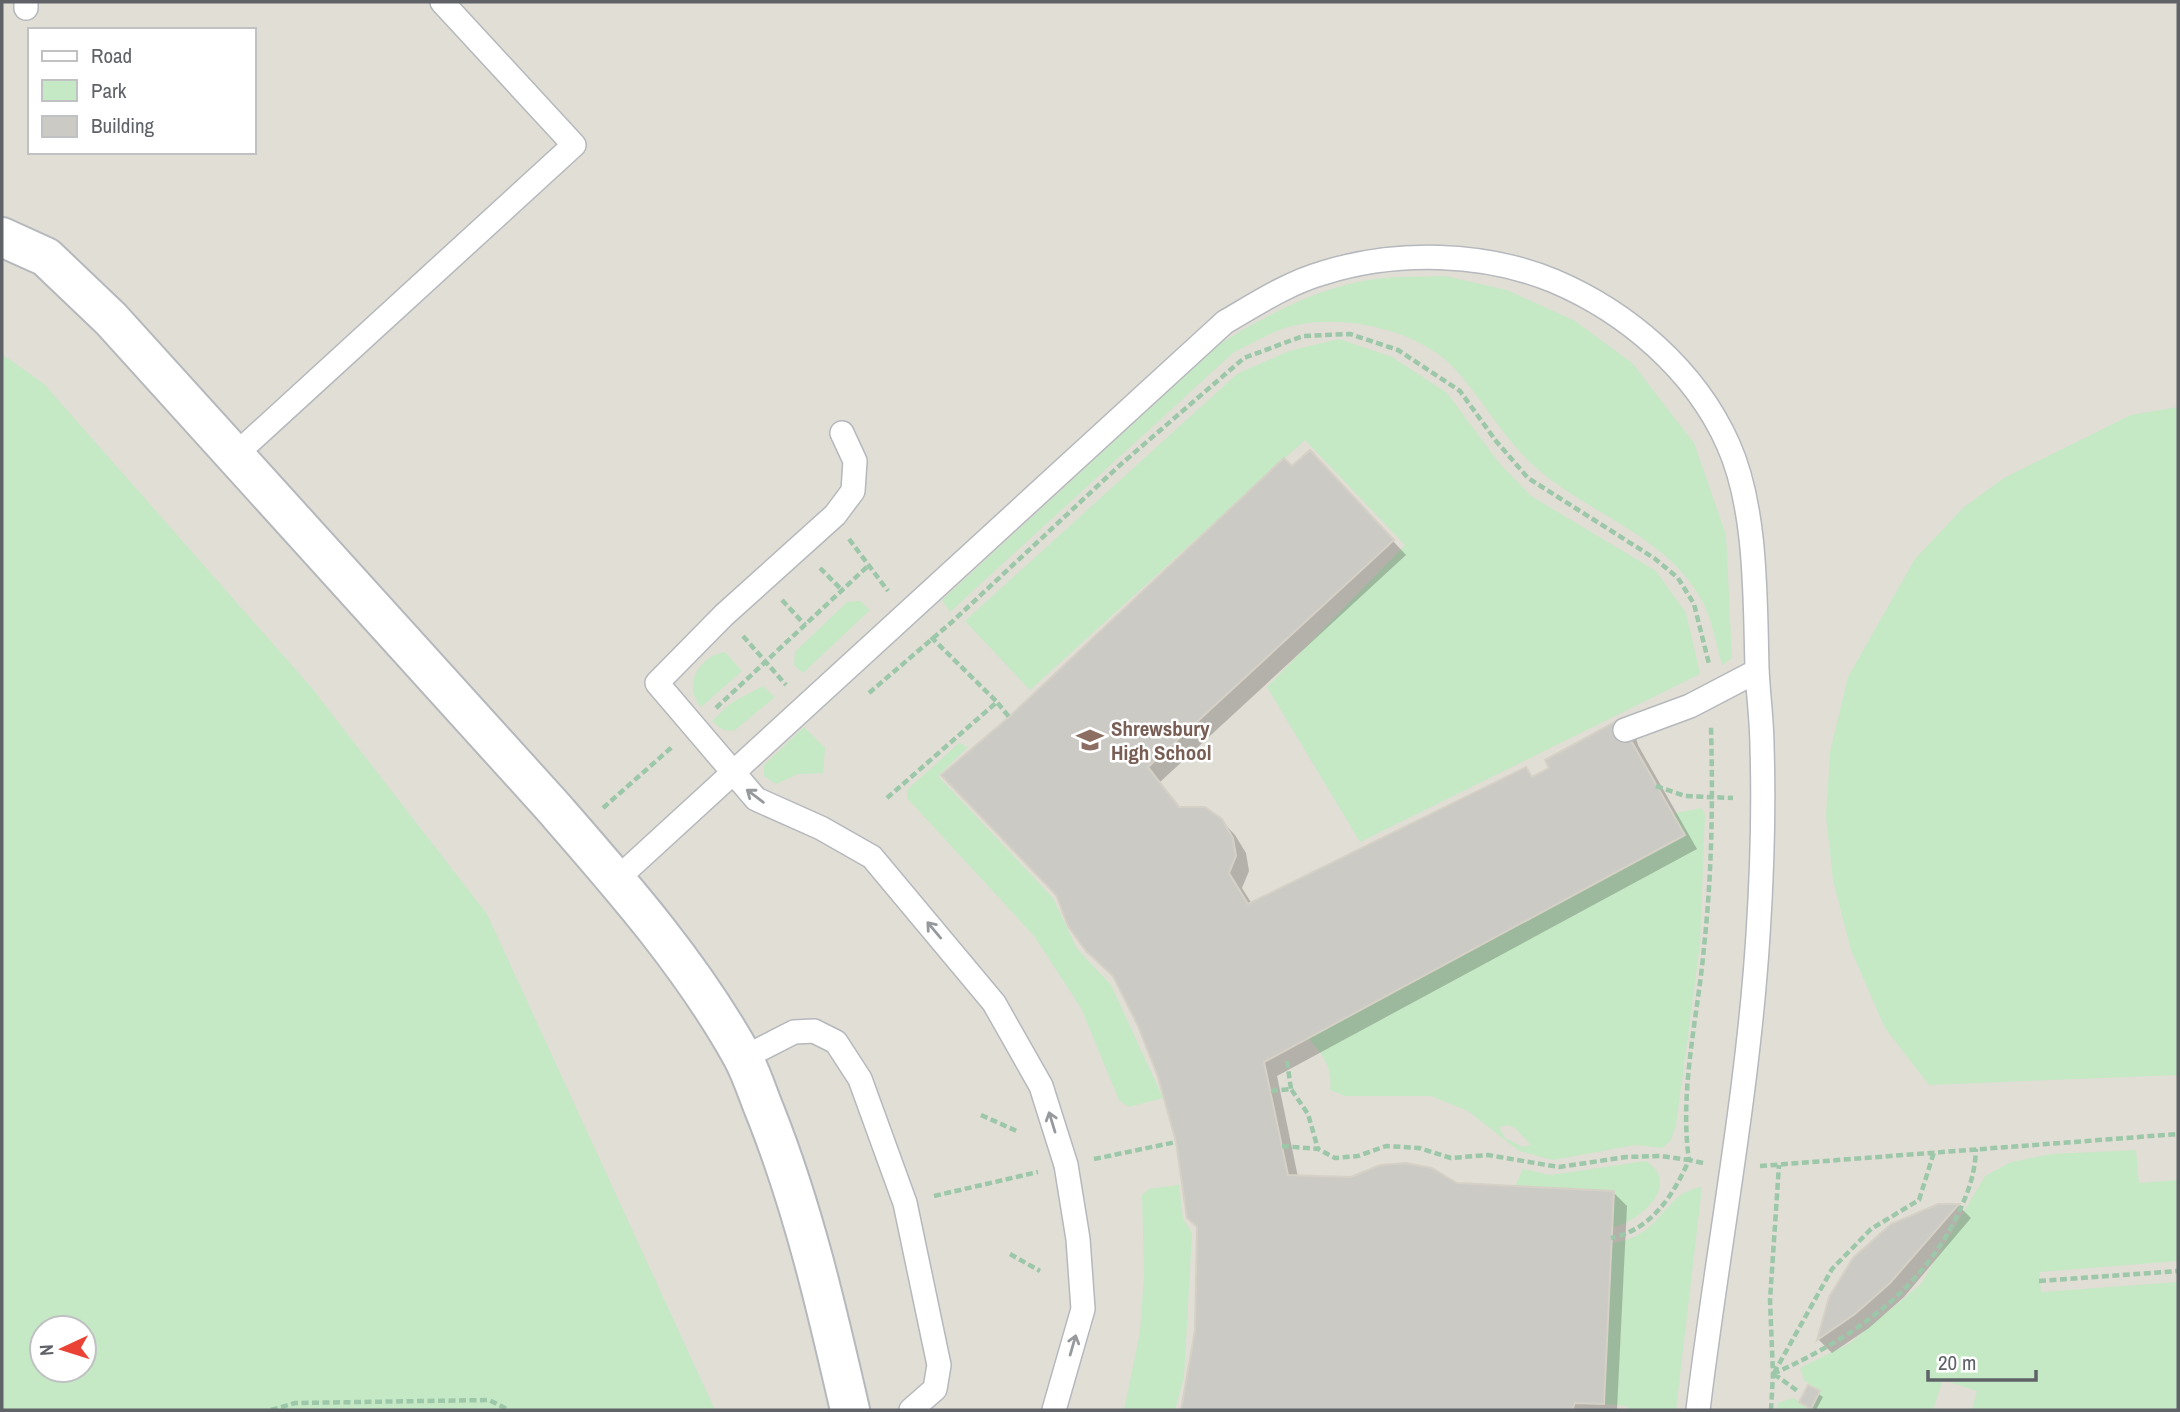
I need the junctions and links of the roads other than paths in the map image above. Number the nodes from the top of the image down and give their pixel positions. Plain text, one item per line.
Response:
1 (442, 2) edge
2 (2, 237) edge
3 (842, 433) dead end
4 (233, 457) junction
5 (1757, 671) junction
6 (1625, 730) dead end
7 (732, 774) junction
8 (617, 879) junction
9 (743, 1058) junction
10 (850, 1410) edge
11 (911, 1410) edge
12 (1054, 1410) edge
13 (1698, 1410) edge

1 - 4 lane
2 - 4 street
3 - 7 lane
4 - 8 street
5 - 6 lane
5 - 7 lane
5 - 13 lane
7 - 8 lane
12 -> 7 lane
8 - 9 street
9 - 10 street
9 - 11 lane

